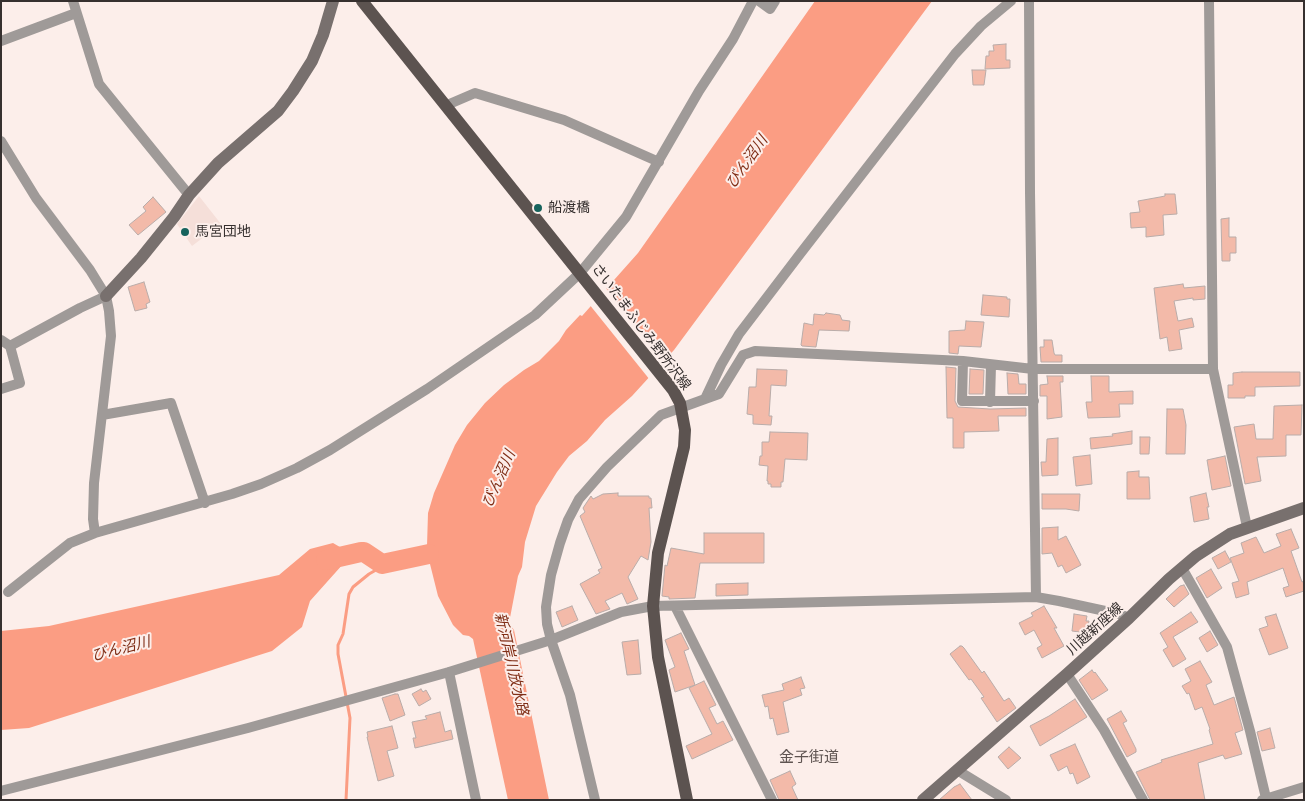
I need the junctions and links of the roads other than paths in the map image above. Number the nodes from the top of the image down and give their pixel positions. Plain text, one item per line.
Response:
1 (73, 1) edge
2 (333, 1) edge
3 (362, 1) edge
4 (753, 1) edge
5 (759, 1) edge
6 (775, 1) edge
7 (1010, 1) edge
8 (1029, 1) edge
9 (1209, 1) edge
10 (76, 13) junction
11 (1, 41) edge
12 (447, 105) junction
13 (1, 141) edge
14 (659, 162) junction
15 (189, 195) junction
16 (581, 275) junction
17 (106, 296) junction
18 (6, 343) edge
19 (963, 361) junction
20 (990, 365) junction
21 (1033, 369) junction
22 (1213, 369) junction
23 (1, 388) edge
24 (705, 399) junction
25 (1034, 400) junction
26 (990, 402) junction
27 (681, 408) junction
28 (102, 415) junction
29 (205, 502) junction
30 (1304, 508) edge
31 (1247, 527) junction
32 (95, 533) junction
33 (1182, 568) junction
34 (8, 592) dead end
35 (1036, 597) junction
36 (653, 606) junction
37 (675, 606) junction
38 (1129, 618) junction
39 (550, 640) junction
40 (452, 671) junction
41 (1067, 674) junction
42 (957, 770) junction
43 (1304, 787) edge
44 (1, 791) edge
45 (1264, 799) edge
46 (476, 800) edge
47 (595, 800) edge
48 (687, 800) edge
49 (772, 800) edge
50 (923, 800) edge
51 (1006, 800) edge
52 (1143, 800) edge

1 - 10 street
2 - 15 main road
3 - 12 main road, さいたまふじみ野所沢線
4 - 14 street
5 - 6 street
7 - 24 street
8 - 21 street
9 - 22 street
10 - 11 street
10 - 15 street
12 - 14 street
12 - 16 main road, さいたまふじみ野所沢線
13 - 17 street
14 - 16 street
15 - 17 main road
16 - 27 main road, さいたまふじみ野所沢線
16 - 29 street
17 - 18 street
17 - 28 street
18 - 23 street
19 - 20 street
19 - 24 street
19 - 26 street
20 - 21 street
20 - 26 street
21 - 22 street
21 - 25 street
22 - 31 street
24 - 27 street
25 - 26 street
25 - 35 street
27 - 36 main road, さいたまふじみ野所沢線
27 - 39 street
28 - 29 street
28 - 32 street
29 - 32 street
30 - 31 main road, 川越新座線
31 - 33 main road, 川越新座線
32 - 34 street
33 - 38 main road, 川越新座線
33 - 45 street
35 - 37 street
35 - 38 street
36 - 37 street
36 - 39 street
36 - 48 main road, さいたまふじみ野所沢線
37 - 49 street
38 - 41 main road, 川越新座線
39 - 40 street
39 - 47 street
40 - 44 street
40 - 46 street
41 - 42 main road, 川越新座線
41 - 52 street
42 - 50 main road, 川越新座線
42 - 51 street
43 - 45 street

